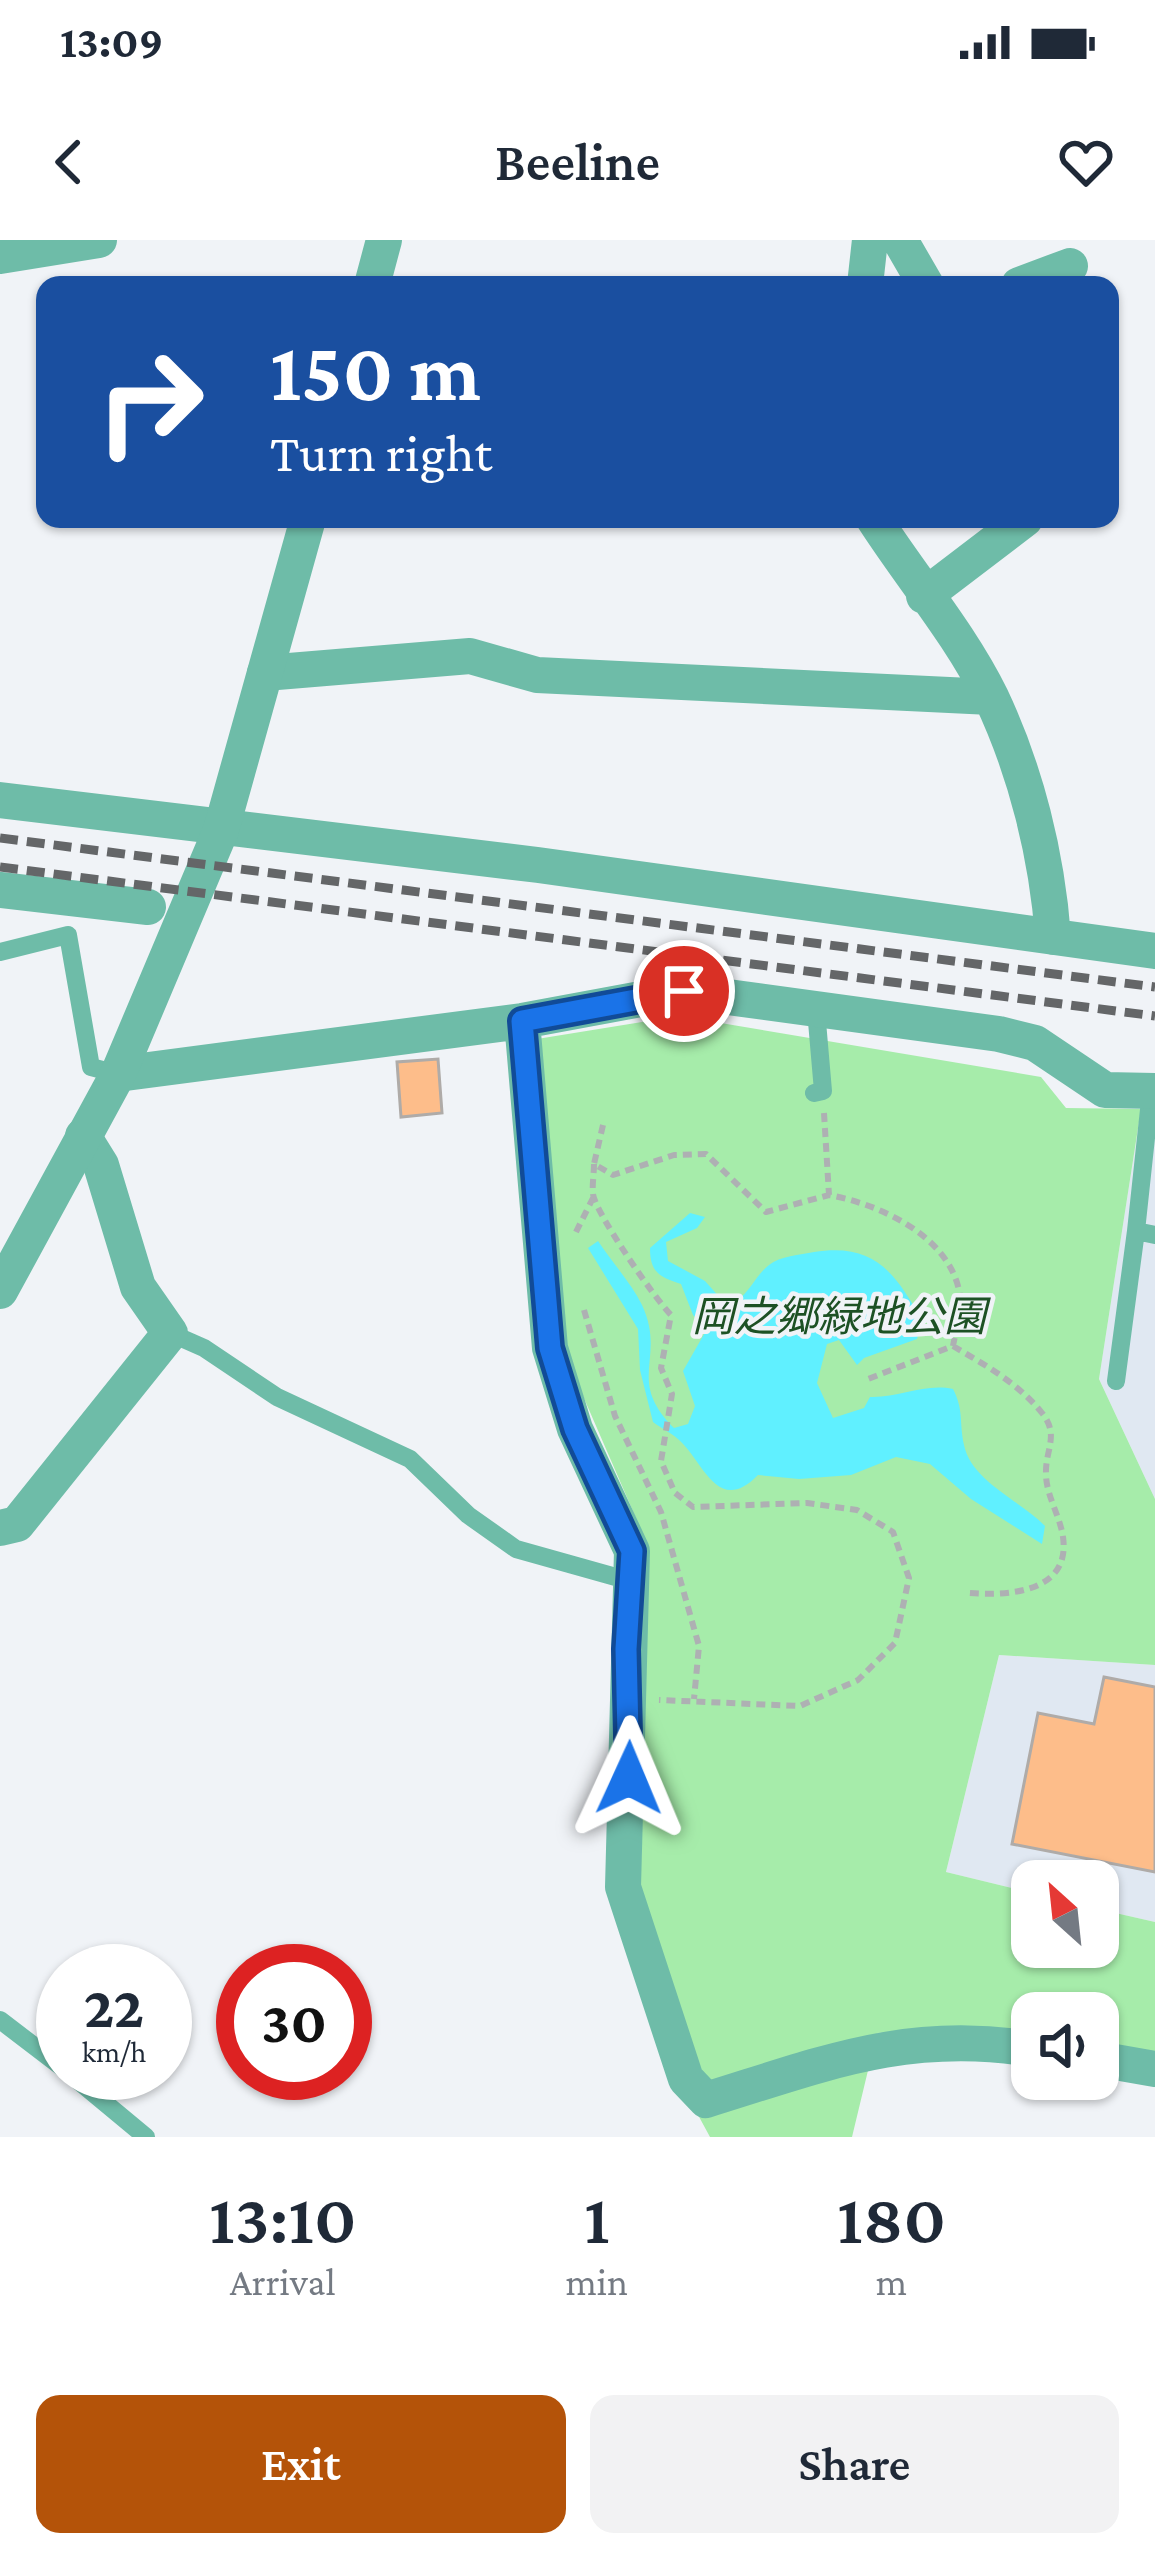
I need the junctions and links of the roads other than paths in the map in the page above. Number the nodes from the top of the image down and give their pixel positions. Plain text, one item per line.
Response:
1 (99, 240) edge
2 (384, 240) edge
3 (870, 240) edge
4 (900, 240) edge
5 (0, 256) edge
6 (1070, 266) dead end
7 (374, 276) edge
8 (866, 276) edge
9 (921, 276) edge
10 (1043, 276) edge
11 (306, 528) edge
12 (880, 528) edge
13 (1013, 528) edge
14 (924, 596) junction
15 (265, 674) junction
16 (991, 697) junction
17 (0, 800) edge
18 (221, 830) junction
19 (0, 890) edge
20 (148, 907) dead end
21 (1053, 937) junction
22 (1155, 951) edge
23 (0, 952) edge
24 (816, 1010) junction
25 (522, 1021) junction
26 (118, 1074) junction
27 (1153, 1091) edge
28 (819, 1092) road end
29 (82, 1136) junction
30 (1149, 1159) edge
31 (1145, 1233) edge
32 (0, 1291) edge
33 (170, 1333) junction
34 (1116, 1381) dead end
35 (0, 1528) edge
36 (630, 1582) junction
37 (0, 2020) edge
38 (1011, 2045) edge
39 (36, 2048) edge
40 (1119, 2063) edge
41 (1155, 2069) edge
42 (101, 2100) edge
43 (146, 2137) edge

1 - 5 street
2 - 7 street
3 - 8 street
4 - 9 street
6 - 10 street
11 - 15 street
12 - 14 street
13 - 14 street
14 - 16 street
15 - 16 street
15 - 18 street
16 - 21 street
17 - 18 street
18 - 21 street
18 - 26 street
19 - 20 street
21 - 22 street
23 - 26 lane
24 - 25 street
24 - 27 street
24 - 28 lane
25 - 26 street
25 - 36 street
26 - 29 street
27 - 30 lane
29 - 32 street
29 - 33 street
30 - 31 lane
31 - 34 lane
33 - 35 street
33 - 36 lane
36 - 38 street
37 - 39 lane
40 - 41 street
42 - 43 lane

